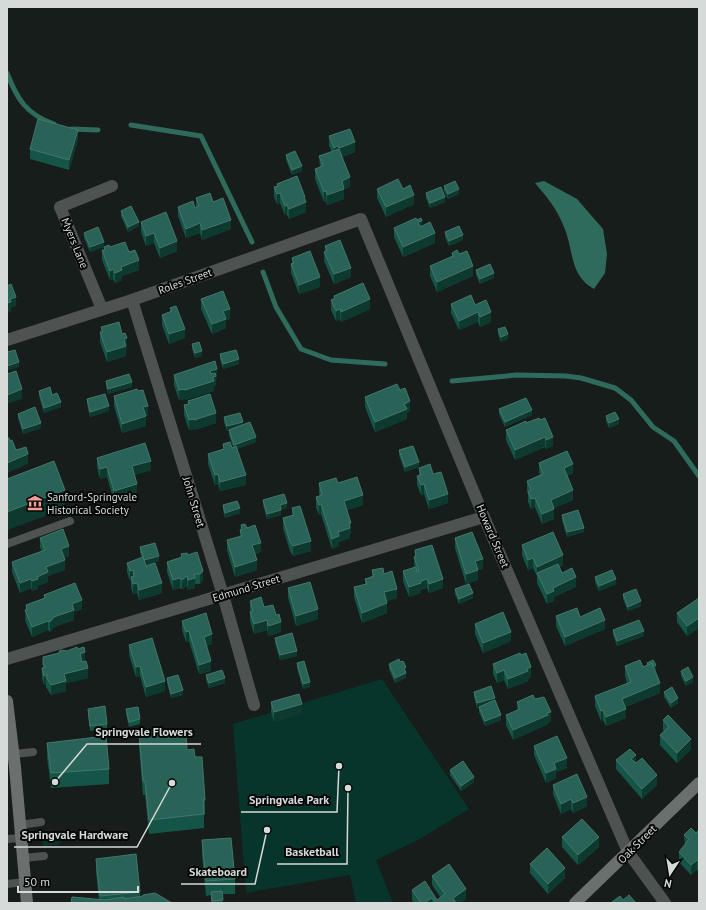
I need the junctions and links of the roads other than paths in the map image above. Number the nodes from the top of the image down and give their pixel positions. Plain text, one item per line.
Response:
1 (112, 186) dead end
2 (361, 219) joint
3 (132, 300) junction
4 (102, 309) junction
5 (7, 340) edge
6 (484, 517) junction
7 (70, 521) dead end
8 (7, 544) edge
9 (223, 595) junction
10 (7, 659) edge
11 (7, 701) edge
12 (254, 705) dead end
13 (33, 752) dead end
14 (14, 754) junction
15 (11, 768) edge
16 (699, 783) edge
17 (41, 822) dead end
18 (20, 825) junction
19 (21, 838) junction
20 (7, 839) edge
21 (628, 852) junction
22 (44, 856) dead end
23 (23, 858) junction
24 (25, 882) junction
25 (7, 884) edge
26 (27, 903) edge
27 (575, 903) edge
28 (665, 903) edge

1 - 4 street, Myers Lane
2 - 3 street, Roles Street
2 - 6 street, Howard Street
3 - 4 street, Roles Street
3 - 9 street, John Street
4 - 5 street, Roles Street
6 - 9 street, Edmund Street
6 - 21 street, Howard Street
7 - 8 lane
9 - 10 street, Edmund Street
9 - 12 street, John Street
11 - 14 main road
13 - 14 lane
14 - 15 main road
15 - 18 main road
16 - 21 main road, Oak Street
17 - 18 lane
18 - 19 main road
19 - 20 lane
19 - 23 main road
21 - 27 main road, Oak Street
21 - 28 street, Howard Street
22 - 23 lane
23 - 24 main road
24 - 25 lane
24 - 26 main road

